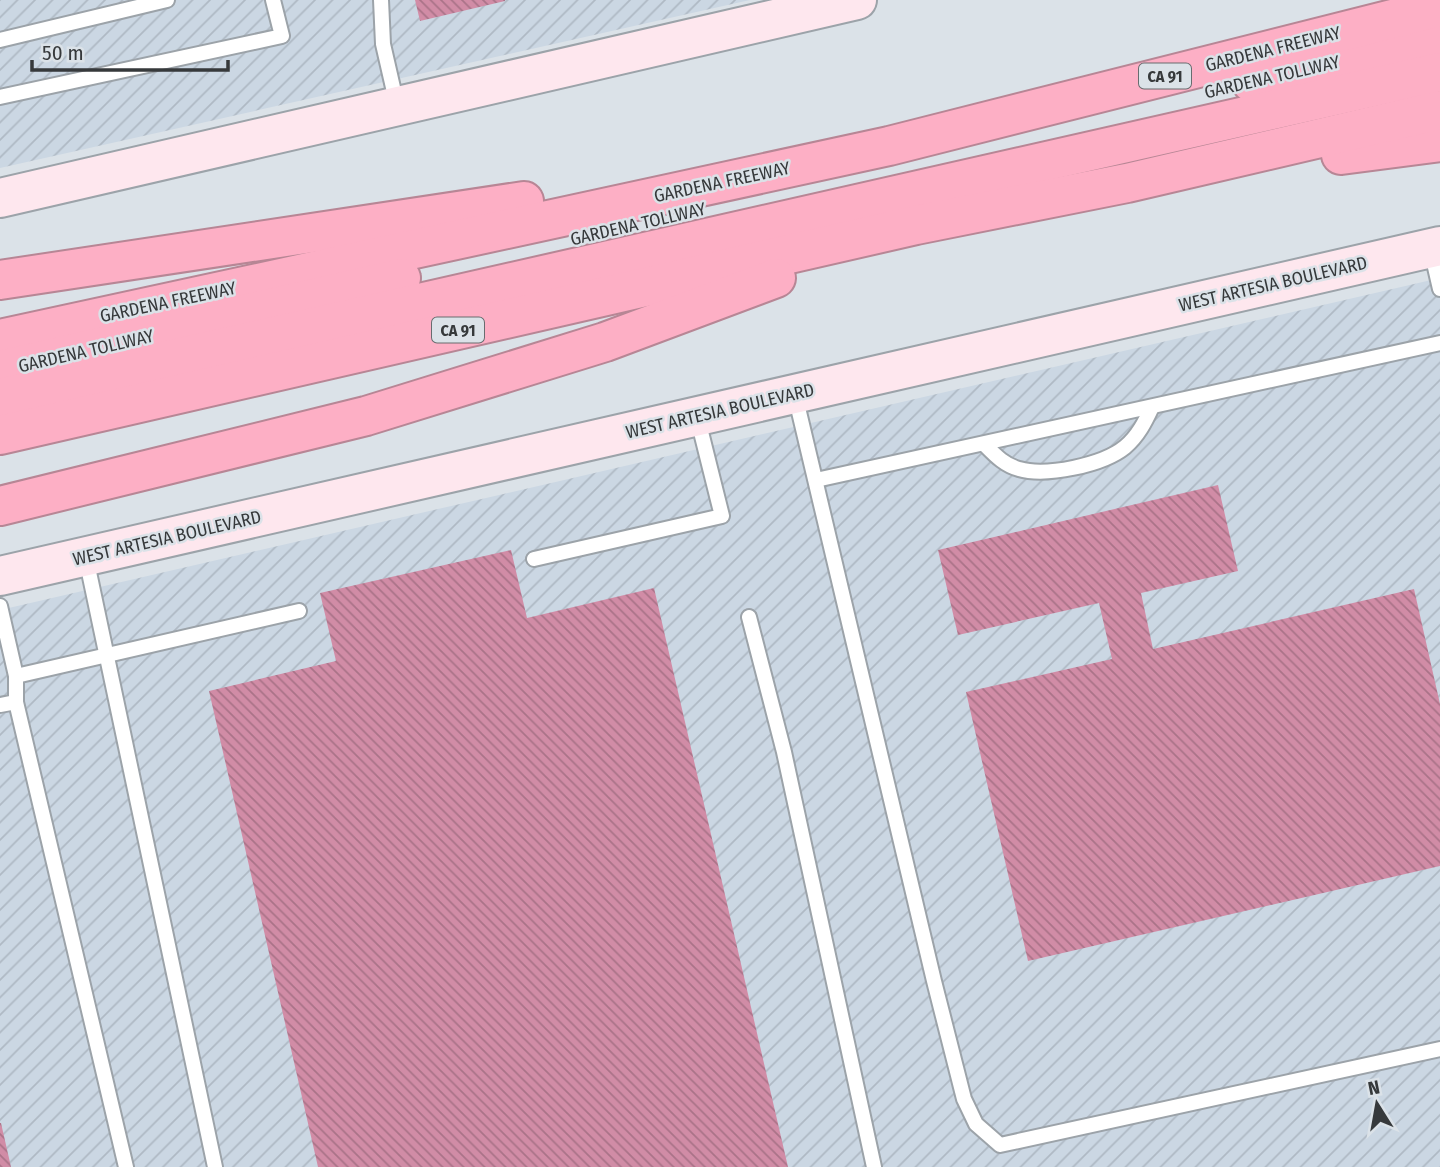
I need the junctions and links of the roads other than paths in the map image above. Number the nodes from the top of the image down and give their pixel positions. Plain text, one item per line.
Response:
1 (167, 0) edge
2 (273, 0) edge
3 (381, 0) edge
4 (857, 0) edge
5 (1440, 7) edge
6 (1440, 38) edge
7 (0, 40) edge
8 (1440, 72) edge
9 (0, 97) edge
10 (398, 106) junction
11 (1440, 110) edge
12 (1440, 142) edge
13 (889, 146) junction
14 (1127, 183) junction
15 (0, 198) edge
16 (916, 225) junction
17 (1436, 247) edge
18 (0, 280) edge
19 (1440, 289) edge
20 (0, 339) edge
21 (1440, 343) edge
22 (0, 370) edge
23 (795, 394) junction
24 (0, 398) edge
25 (1152, 407) junction
26 (697, 416) junction
27 (0, 435) edge
28 (984, 444) junction
29 (816, 480) junction
30 (0, 506) edge
31 (86, 557) junction
32 (534, 559) dead end
33 (0, 576) edge
34 (0, 606) edge
35 (299, 611) dead end
36 (749, 617) dead end
37 (107, 654) junction
38 (16, 676) junction
39 (16, 702) junction
40 (0, 705) edge
41 (1440, 1049) edge
42 (126, 1167) edge
43 (215, 1167) edge
44 (874, 1167) edge

1 - 7 lane
2 - 9 lane
3 - 10 lane
4 - 10 main road
5 - 13 highway, GARDENA FREEWAY / CA 91
6 - 22 highway, GARDENA TOLLWAY
8 - 24 highway, GARDENA TOLLWAY
10 - 15 main road
11 - 14 highway, CA 91
12 - 14 highway
13 - 18 highway
13 - 20 highway, GARDENA FREEWAY / CA 91
14 - 16 highway, CA 91
16 - 27 highway, CA 91
16 - 30 highway
17 - 19 lane
17 - 23 main road, WEST ARTESIA BOULEVARD
21 - 25 lane
23 - 26 main road, WEST ARTESIA BOULEVARD
23 - 29 lane
25 - 28 lane
25 - 28 lane
26 - 31 main road, WEST ARTESIA BOULEVARD
26 - 32 lane
28 - 29 lane
29 - 41 lane
31 - 33 main road, WEST ARTESIA BOULEVARD
31 - 37 lane
34 - 38 lane
35 - 37 lane
36 - 44 lane
37 - 38 lane
37 - 43 lane
38 - 39 lane
39 - 40 lane
39 - 42 lane

